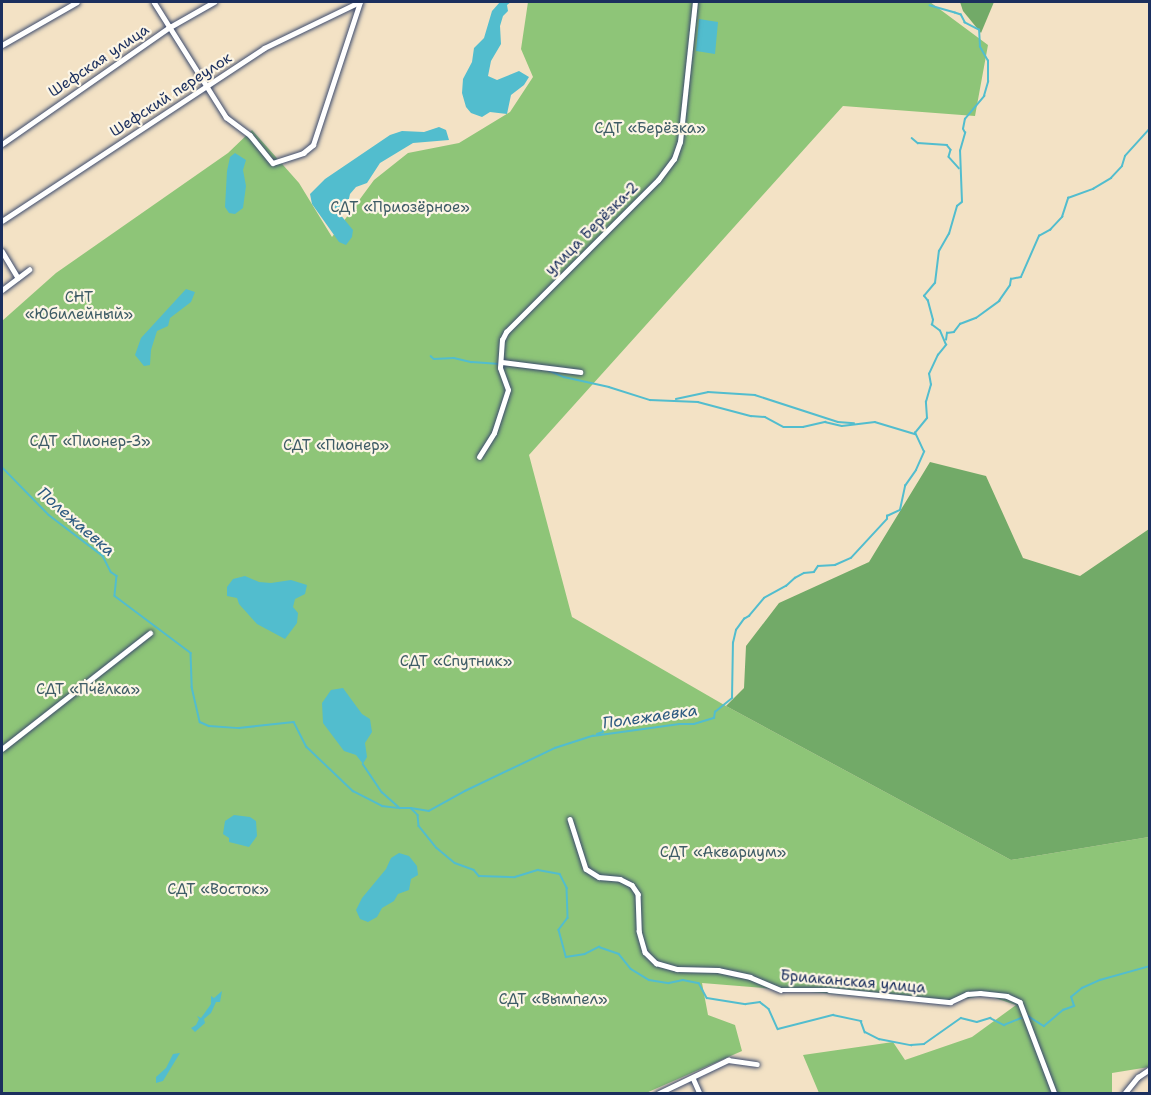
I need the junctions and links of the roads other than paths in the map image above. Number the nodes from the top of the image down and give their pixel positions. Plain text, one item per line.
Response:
1 (77, 2) edge
2 (154, 2) edge
3 (214, 2) edge
4 (359, 2) edge
5 (695, 2) edge
6 (170, 27) junction
7 (2, 45) edge
8 (207, 87) junction
9 (2, 144) edge
10 (2, 221) edge
11 (2, 251) edge
12 (29, 270) dead end
13 (18, 278) junction
14 (2, 290) edge
15 (502, 362) junction
16 (580, 372) dead end
17 (479, 458) dead end
18 (150, 633) dead end
19 (2, 749) edge
20 (570, 819) dead end
21 (757, 1064) dead end
22 (1149, 1069) edge
23 (693, 1078) junction
24 (657, 1094) edge
25 (700, 1094) edge
26 (1054, 1094) edge
27 (1125, 1094) edge

1 - 7 street
2 - 6 street
3 - 6 street, Шефская улица
4 - 8 street, Шефский переулок
4 - 8 street
5 - 15 street, улица Берёзка-2
6 - 8 street
6 - 9 street, Шефская улица
8 - 10 street, Шефский переулок
11 - 13 street
12 - 13 street
13 - 14 street
15 - 16 street
15 - 17 street, улица Берёзка-2
18 - 19 street
20 - 26 street, Бриаканская улица
21 - 23 street
22 - 27 street
23 - 24 street
23 - 25 street

